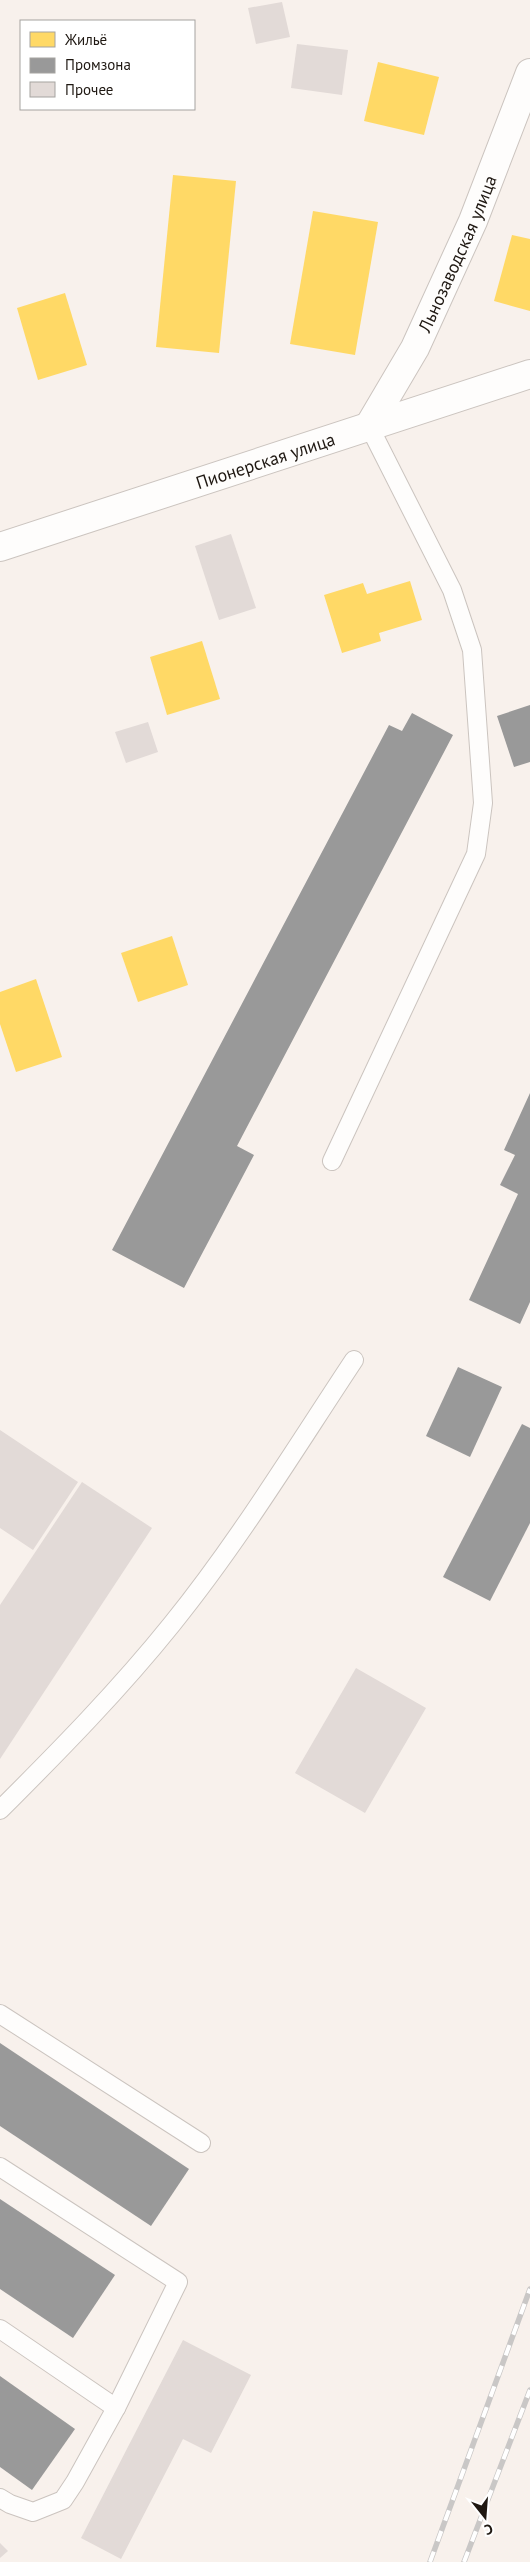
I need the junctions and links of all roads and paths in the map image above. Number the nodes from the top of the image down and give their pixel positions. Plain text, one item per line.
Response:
1 (530, 73) edge
2 (530, 374) edge
3 (369, 426) junction
4 (0, 547) edge
5 (332, 1161) dead end
6 (354, 1360) dead end
7 (0, 1810) edge
8 (0, 2014) edge
9 (201, 2143) dead end
10 (0, 2167) edge
11 (0, 2329) edge
12 (116, 2408) junction
13 (0, 2498) edge

1 - 3 street, Льнозаводская улица
2 - 3 street, Пионерская улица
3 - 4 street, Пионерская улица
3 - 5 lane
6 - 7 lane
8 - 9 lane
10 - 12 lane
11 - 12 lane
12 - 13 lane

